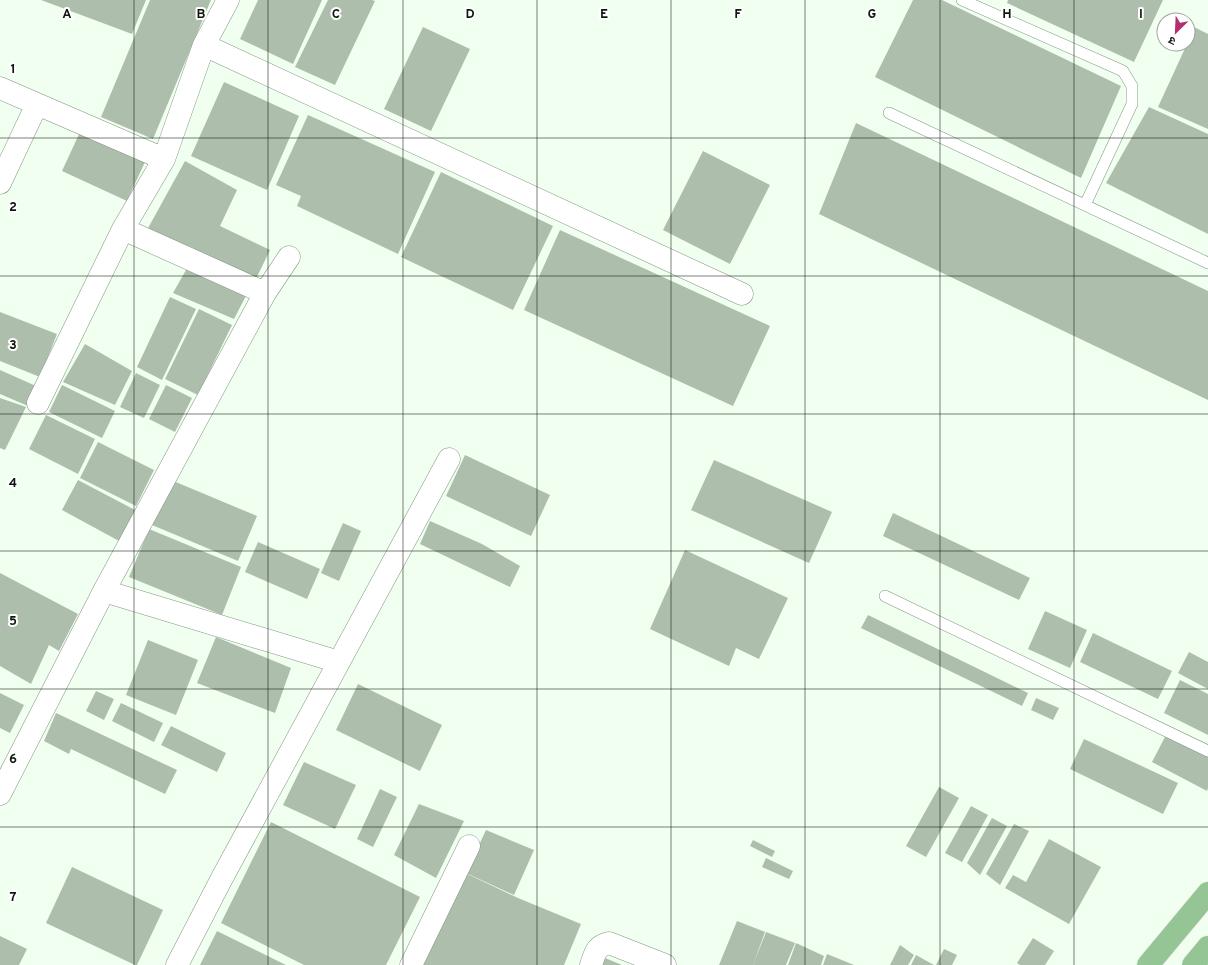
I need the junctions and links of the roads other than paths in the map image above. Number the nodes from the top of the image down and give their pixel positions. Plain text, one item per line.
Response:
1 (228, 0) edge
2 (962, 0) edge
3 (204, 45) junction
4 (0, 88) edge
5 (37, 104) junction
6 (889, 113) dead end
7 (164, 159) junction
8 (0, 183) edge
9 (1085, 205) junction
10 (123, 229) junction
11 (289, 257) dead end
12 (1208, 263) edge
13 (265, 293) junction
14 (742, 294) dead end
15 (38, 404) dead end
16 (449, 459) dead end
17 (104, 591) junction
18 (885, 596) dead end
19 (339, 662) junction
20 (1208, 751) edge
21 (0, 794) edge
22 (469, 846) dead end
23 (1208, 893) edge
24 (1208, 947) edge
25 (177, 965) edge
26 (411, 965) edge
27 (591, 965) edge
28 (665, 965) edge
29 (1148, 965) edge
30 (1193, 965) edge

1 - 3 street
2 - 9 lane
3 - 7 street
3 - 14 street
4 - 5 street
5 - 7 street
5 - 8 street
6 - 9 lane
7 - 10 street
9 - 12 lane
10 - 13 street
10 - 15 street
11 - 13 street
13 - 17 street
16 - 19 street
17 - 19 street
17 - 21 street
18 - 20 lane
19 - 25 street
22 - 26 street
23 - 29 main road
24 - 30 main road
27 - 28 street

